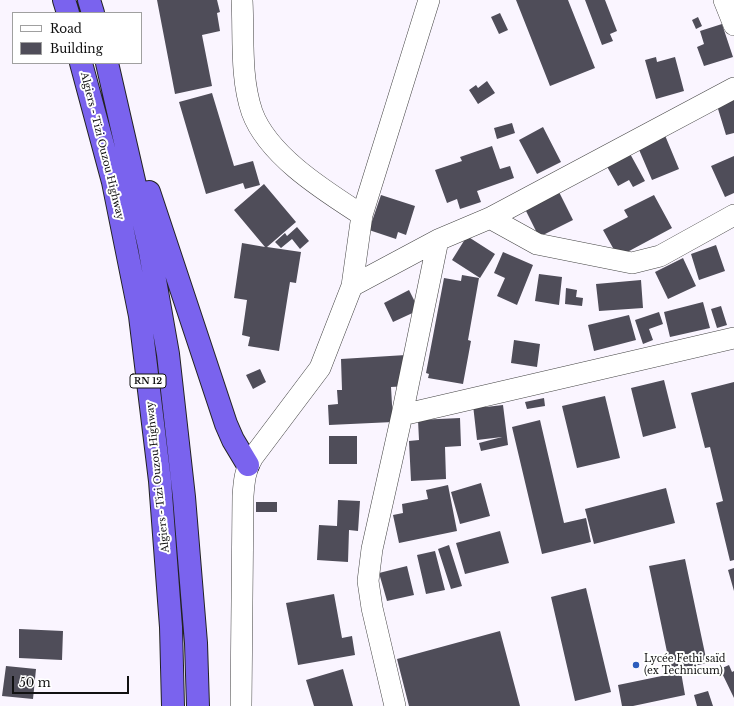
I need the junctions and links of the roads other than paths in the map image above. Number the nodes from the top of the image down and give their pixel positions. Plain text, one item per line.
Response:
1 (64, 0) edge
2 (89, 0) edge
3 (242, 0) edge
4 (429, 0) edge
5 (724, 0) edge
6 (68, 12) edge
7 (93, 12) edge
8 (734, 25) edge
9 (81, 64) edge
10 (107, 64) edge
11 (734, 88) edge
12 (125, 143) junction
13 (362, 215) junction
14 (734, 215) edge
15 (490, 218) junction
16 (438, 240) junction
17 (352, 286) junction
18 (734, 338) edge
19 (402, 415) junction
20 (248, 465) junction
21 (173, 706) edge
22 (198, 706) edge
23 (241, 706) edge
24 (395, 706) edge

1 - 6 highway
2 - 7 highway
3 - 13 street
4 - 13 street
5 - 8 street
9 - 21 highway, Algiers - Tizi Ouzou Highway / RN 12
10 - 12 highway, RN 12
11 - 15 street
12 - 20 highway
12 - 22 highway, RN 12
13 - 17 street
14 - 15 street
15 - 16 street
16 - 17 street
16 - 19 street
17 - 20 street
18 - 19 street
19 - 24 street
20 - 23 street

